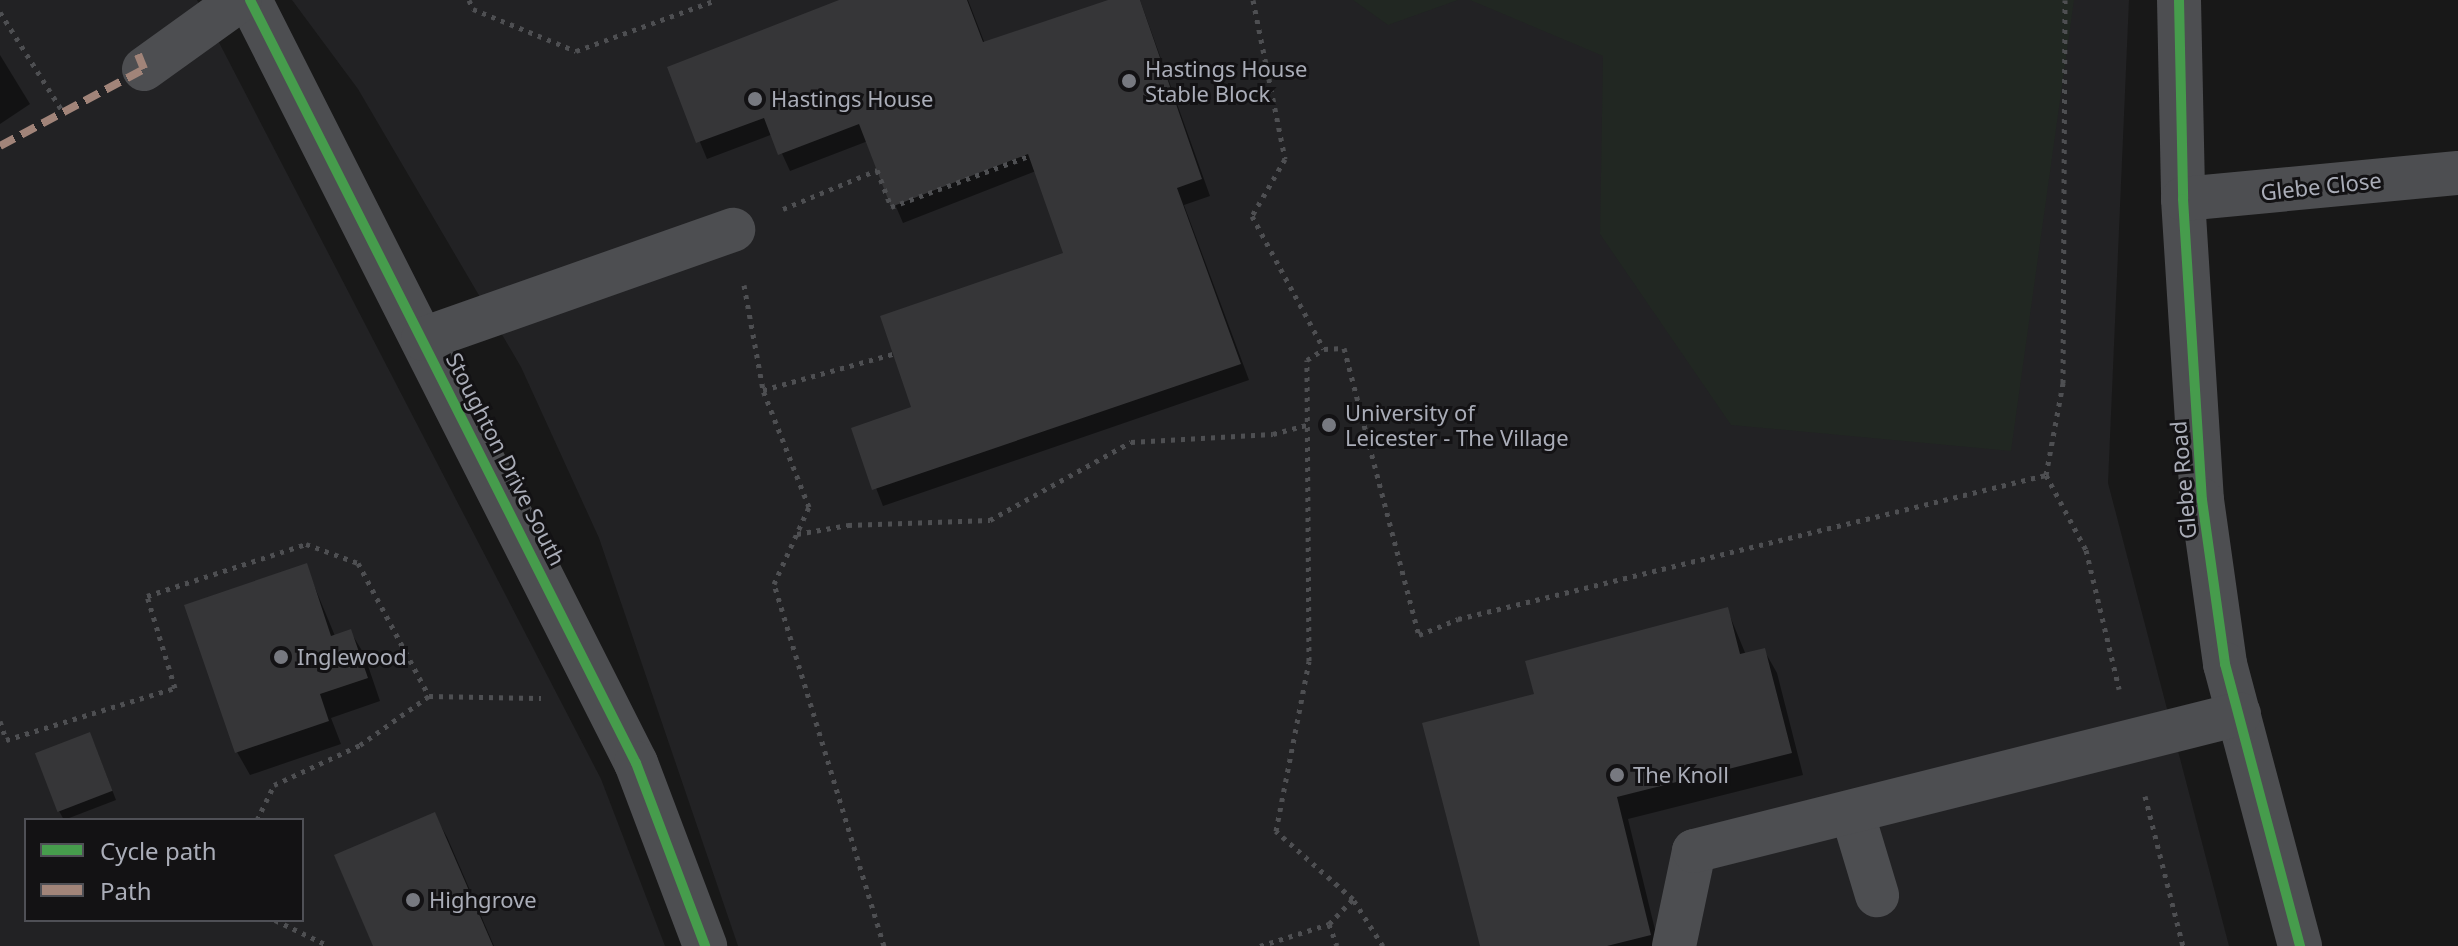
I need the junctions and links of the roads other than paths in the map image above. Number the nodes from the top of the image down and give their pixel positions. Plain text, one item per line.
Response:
1 (240, 0) edge
2 (250, 0) edge
3 (2179, 0) edge
4 (144, 69) dead end
5 (2458, 173) edge
6 (2183, 199) junction
7 (733, 230) road end
8 (423, 339) junction
9 (2239, 714) junction
10 (1852, 812) junction
11 (1877, 895) dead end
12 (705, 946) edge
13 (1674, 946) edge
14 (2300, 946) edge

1 - 4 street
2 - 8 street, Stoughton Drive South
3 - 6 street, Glebe Road
5 - 6 street, Glebe Close
6 - 9 street, Glebe Road
7 - 8 street
8 - 12 street, Stoughton Drive South
9 - 10 street
9 - 14 street, Glebe Road
10 - 11 street
10 - 13 street

